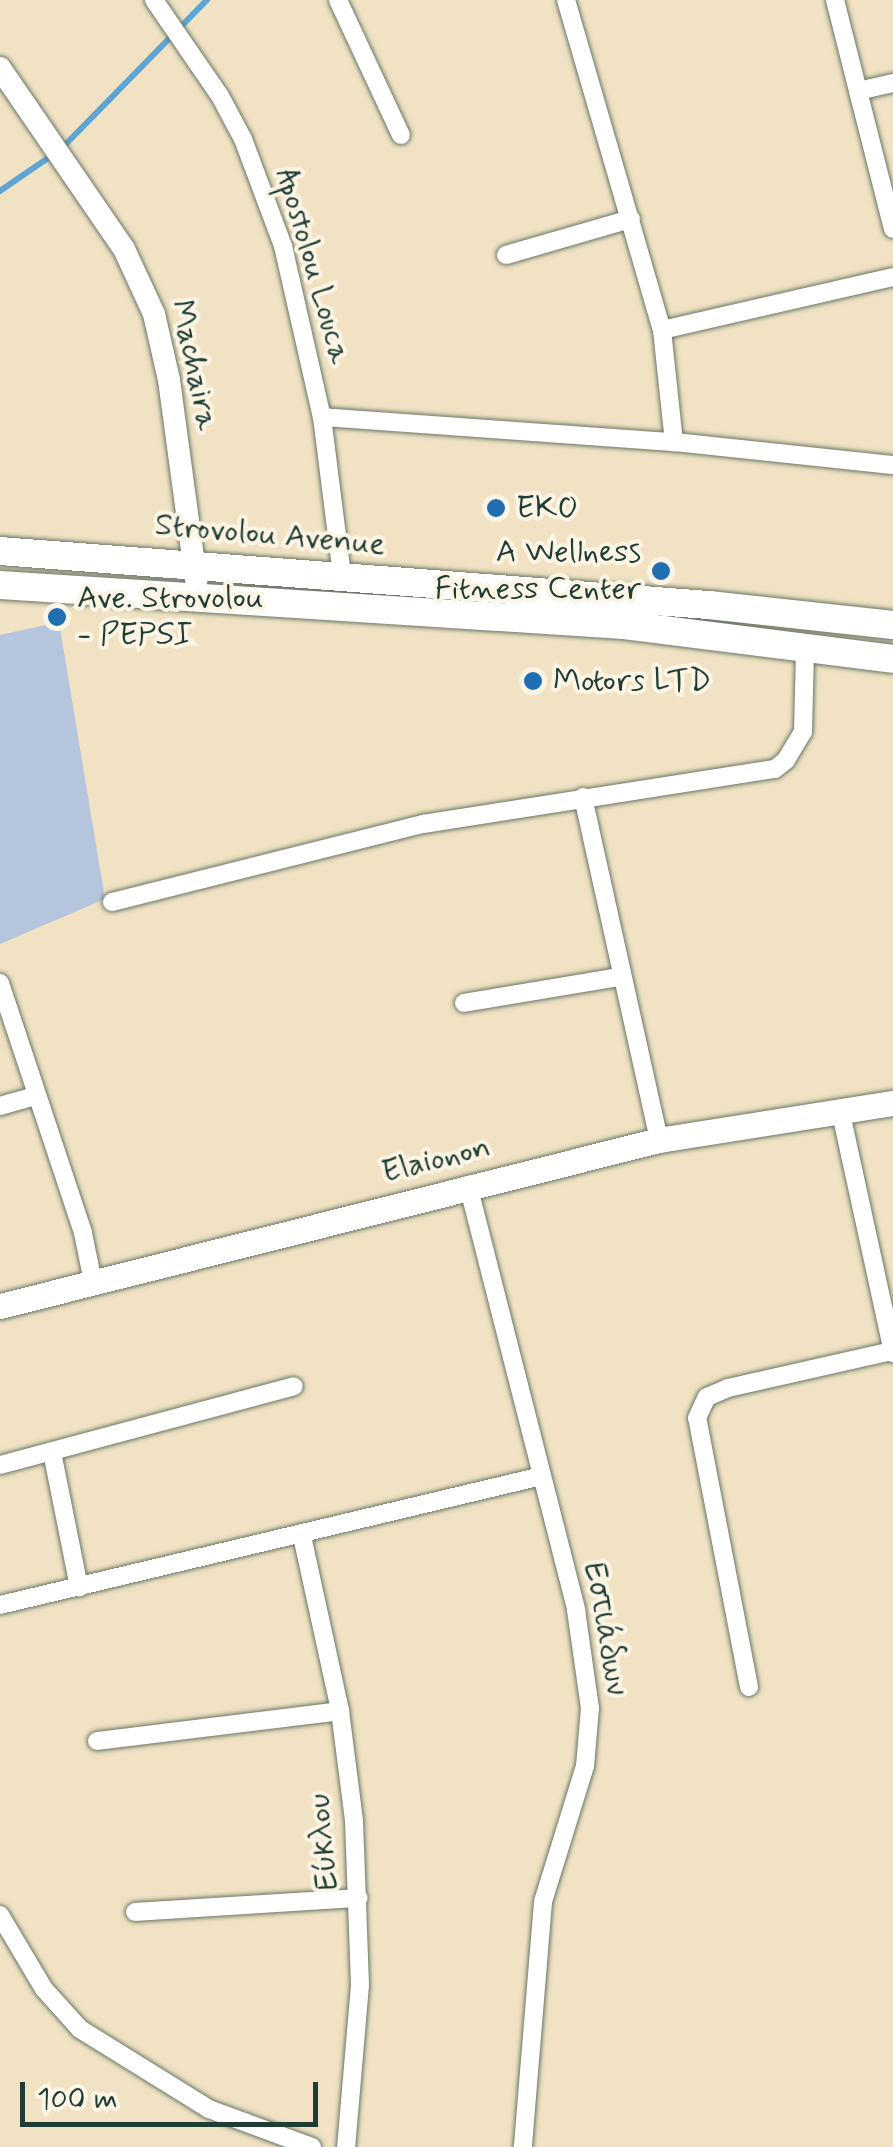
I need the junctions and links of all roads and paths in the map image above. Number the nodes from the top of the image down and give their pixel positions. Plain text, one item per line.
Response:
1 (154, 0) edge
2 (338, 0) edge
3 (566, 0) edge
4 (835, 0) edge
5 (1, 71) edge
6 (893, 83) edge
7 (858, 91) junction
8 (400, 136) dead end
9 (631, 219) junction
10 (893, 229) edge
11 (506, 255) dead end
12 (893, 277) edge
13 (662, 330) junction
14 (322, 417) junction
15 (674, 442) junction
16 (893, 465) edge
17 (0, 552) edge
18 (194, 564) junction
19 (342, 575) junction
20 (0, 585) edge
21 (197, 598) junction
22 (893, 625) edge
23 (805, 648) junction
24 (893, 659) edge
25 (583, 797) junction
26 (112, 902) dead end
27 (620, 977) junction
28 (0, 982) edge
29 (464, 1002) dead end
30 (36, 1096) junction
31 (893, 1102) edge
32 (0, 1106) edge
33 (840, 1109) junction
34 (660, 1140) junction
35 (468, 1184) junction
36 (93, 1282) junction
37 (0, 1306) edge
38 (893, 1352) edge
39 (294, 1386) dead end
40 (52, 1452) junction
41 (0, 1464) edge
42 (542, 1476) junction
43 (302, 1536) junction
44 (79, 1587) junction
45 (0, 1604) edge
46 (748, 1687) dead end
47 (340, 1711) junction
48 (97, 1741) dead end
49 (360, 1898) junction
50 (135, 1912) dead end
51 (0, 1916) edge
52 (312, 2147) edge
53 (346, 2147) edge
54 (523, 2147) edge

1 - 14 street, Apostolou Louca
2 - 8 street
3 - 9 street
4 - 7 street
5 - 18 street, Machaira
6 - 7 street
7 - 10 street
9 - 11 street
9 - 13 street
12 - 13 street
13 - 15 street
14 - 15 street
14 - 19 street, Apostolou Louca
15 - 16 street
17 - 18 main road, Strovolou Avenue
18 - 19 main road, Strovolou Avenue
18 - 21 street, Machaira
19 - 22 main road, Strovolou Avenue
20 - 21 main road, Strovolou Avenue
21 - 23 main road, Strovolou Avenue
23 - 24 main road, Strovolou Avenue
23 - 25 street
25 - 26 street
25 - 27 street
27 - 29 street
27 - 34 street
28 - 30 street
30 - 32 street
30 - 36 street
31 - 33 main road, Elaionon
33 - 34 main road, Elaionon
33 - 38 street
34 - 35 main road, Elaionon
35 - 36 main road, Elaionon
35 - 42 street, Εστιάδων
36 - 37 main road, Elaionon
38 - 46 street
39 - 40 street
40 - 41 street
40 - 44 street
42 - 43 street
42 - 54 street, Εστιάδων
43 - 44 street
43 - 47 street, Εύκλου
44 - 45 street
47 - 48 street
47 - 49 street, Εύκλου
49 - 50 street
49 - 53 street, Εύκλου
51 - 52 street

